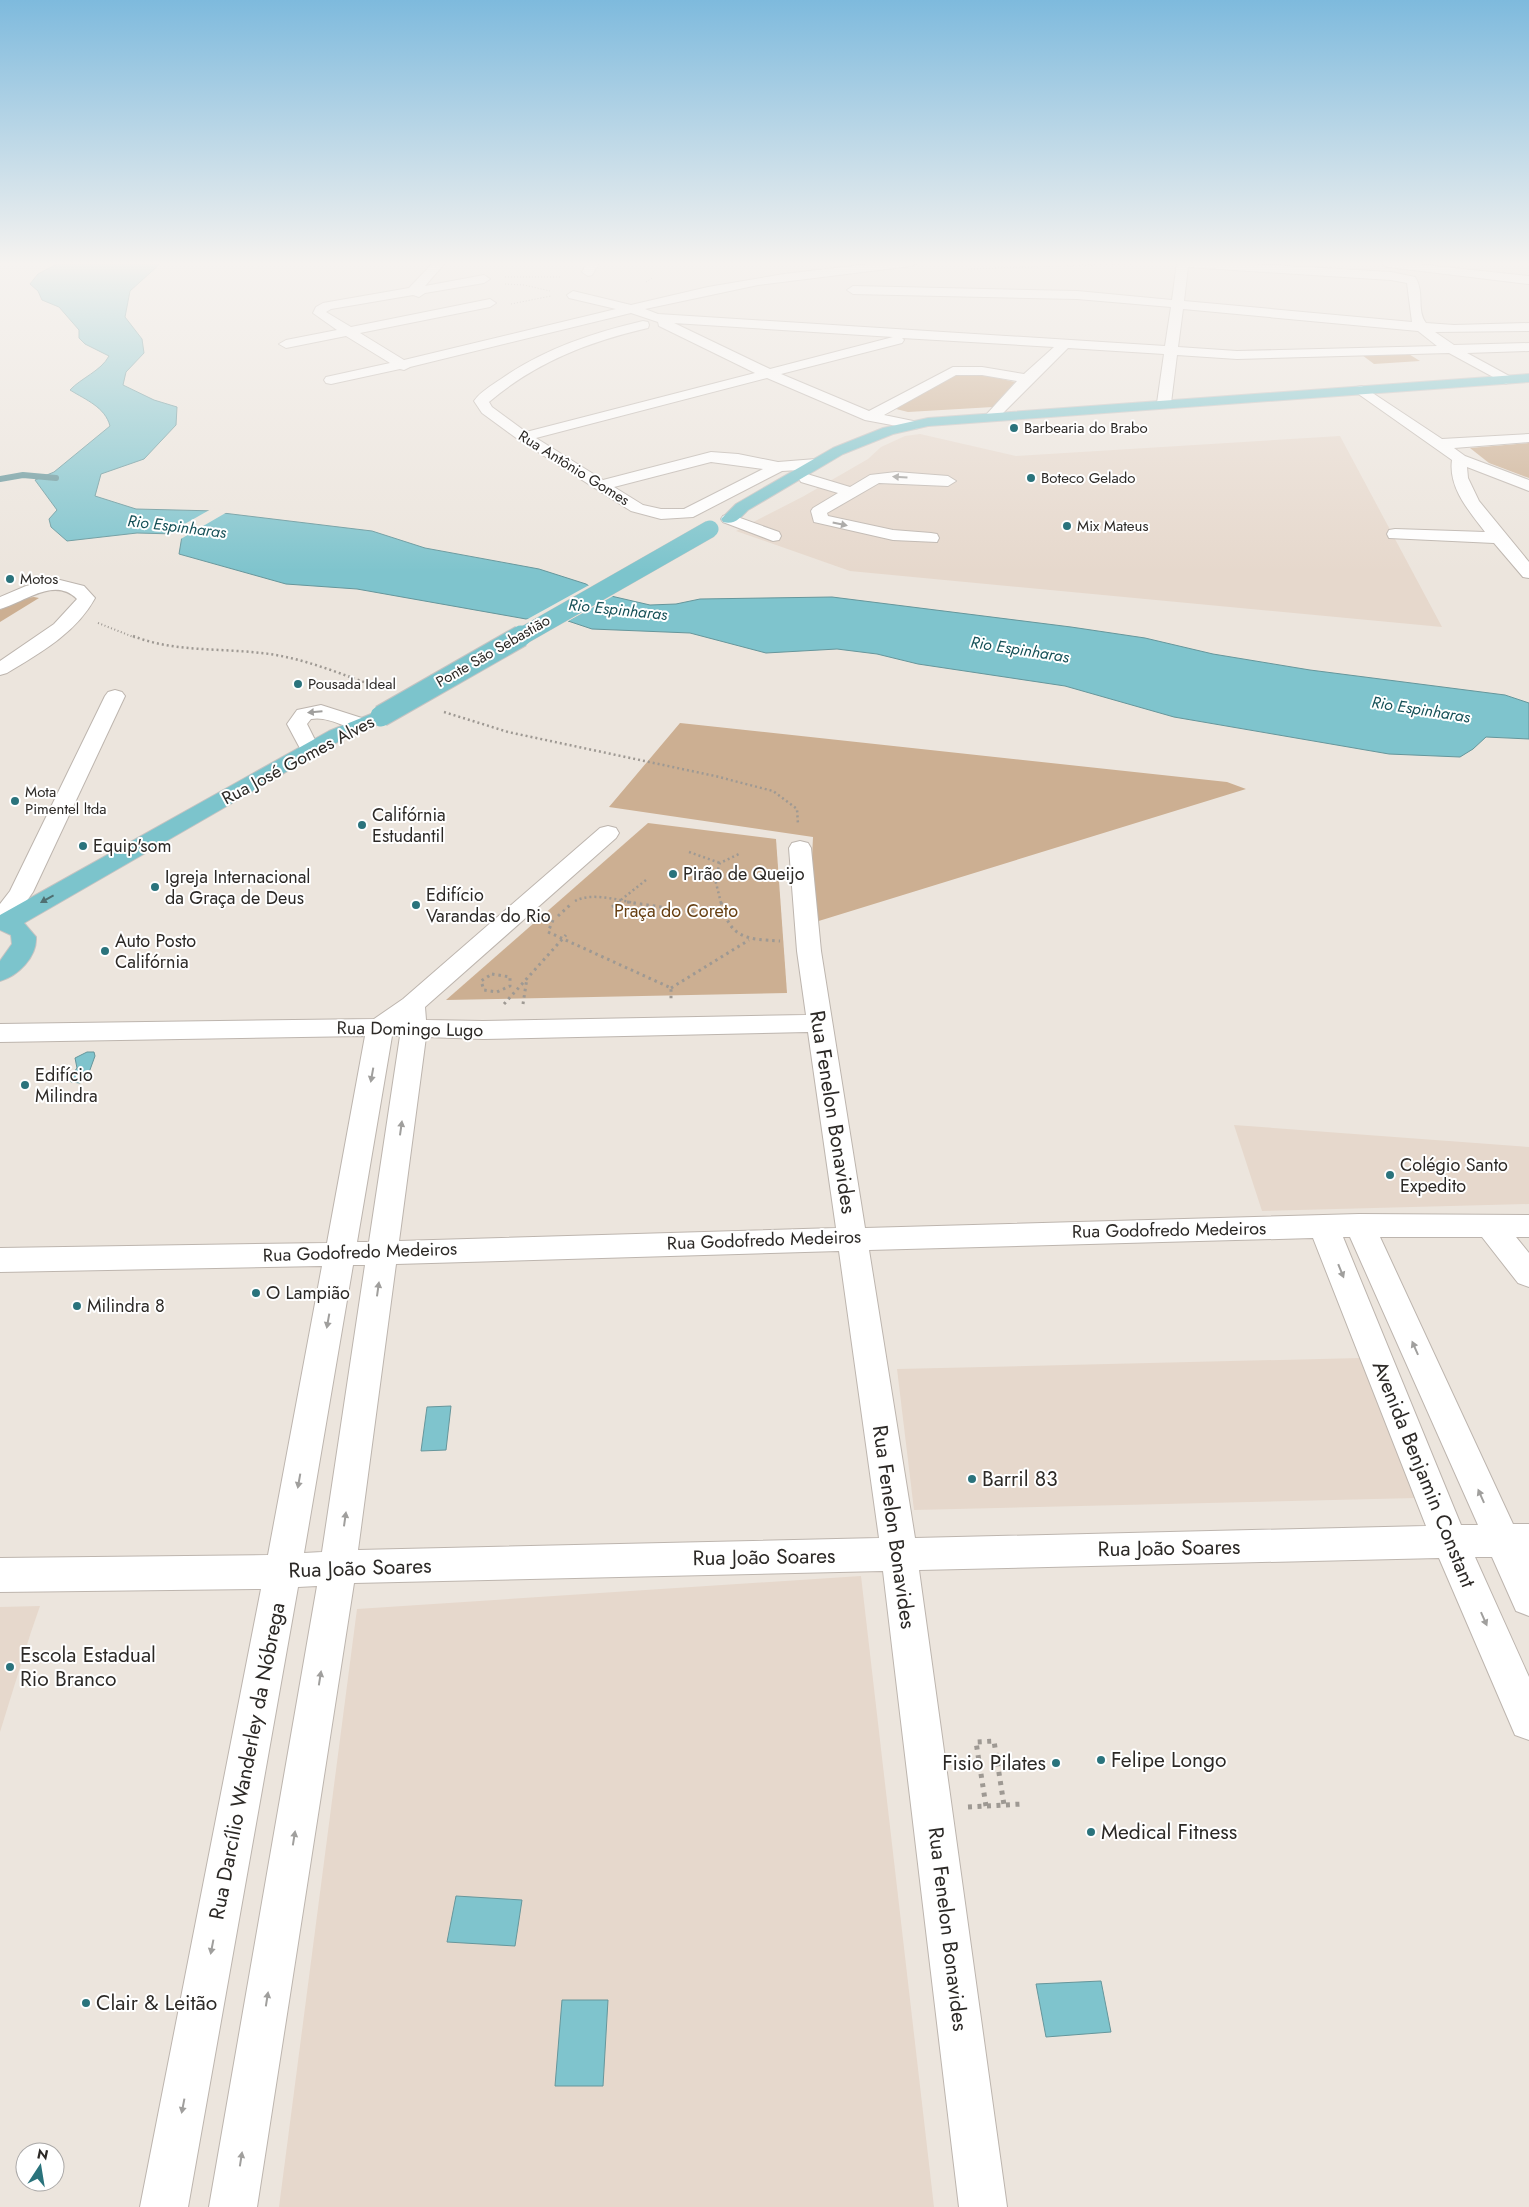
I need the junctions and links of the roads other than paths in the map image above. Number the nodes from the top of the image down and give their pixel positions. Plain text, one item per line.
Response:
1 (404, 366) edge
2 (527, 366) edge
3 (753, 366) edge
4 (800, 366) edge
5 (1041, 366) edge
6 (1168, 366) edge
7 (1482, 366) edge
8 (769, 374) junction
9 (1529, 378) edge
10 (1027, 379) junction
11 (331, 380) dead end
12 (1506, 380) junction
13 (1362, 390) junction
14 (1164, 403) junction
15 (992, 416) junction
16 (870, 417) junction
17 (913, 425) junction
18 (888, 432) junction
19 (524, 437) junction
20 (1529, 438) edge
21 (1441, 444) junction
22 (1460, 459) junction
23 (778, 467) junction
24 (810, 472) junction
25 (948, 481) dead end
26 (602, 485) junction
27 (1529, 486) edge
28 (856, 489) junction
29 (729, 518) junction
30 (1395, 534) dead end
31 (773, 536) dead end
32 (931, 538) dead end
33 (1499, 538) junction
34 (1529, 573) edge
35 (0, 604) edge
36 (0, 669) edge
37 (115, 696) dead end
38 (371, 720) junction
39 (310, 750) junction
40 (608, 834) dead end
41 (800, 848) road end
42 (7, 925) edge
43 (0, 973) edge
44 (413, 1016) junction
45 (820, 1023) junction
46 (380, 1027) junction
47 (0, 1033) edge
48 (1359, 1225) junction
49 (1323, 1226) junction
50 (1491, 1227) junction
51 (1527, 1228) edge
52 (852, 1238) junction
53 (384, 1251) junction
54 (340, 1254) junction
55 (0, 1260) edge
56 (1529, 1275) edge
57 (1515, 1540) edge
58 (1450, 1542) junction
59 (899, 1553) junction
60 (338, 1568) junction
61 (283, 1572) junction
62 (0, 1575) edge
63 (1529, 1599) edge
64 (1529, 1721) edge
65 (164, 2207) edge
66 (233, 2207) edge
67 (984, 2207) edge

1 - 11 street
2 - 19 street, Rua Antônio Gomes
3 - 8 street
4 - 8 street
5 - 10 street
6 - 14 street
7 - 12 street
8 - 16 street
8 - 19 street
9 - 12 main road, Ponte São Sebastião
10 - 15 street
10 - 16 street
12 - 13 main road, Ponte São Sebastião
13 - 14 main road, Ponte São Sebastião
13 - 21 street
14 - 15 main road, Ponte São Sebastião
15 - 17 main road, Ponte São Sebastião
16 - 17 street
16 - 18 street
17 - 18 main road, Ponte São Sebastião
18 - 24 main road, Ponte São Sebastião
19 - 26 street, Rua Antônio Gomes
20 - 21 street
21 - 22 street
22 - 27 street
22 - 33 street
23 - 24 street
23 - 26 street
23 - 26 street, Rua Antônio Gomes
24 - 28 street
24 - 29 main road, Ponte São Sebastião
25 -> 28 street
28 -> 32 street
29 - 31 street
29 - 38 main road, Ponte São Sebastião, bridge
30 - 33 street
33 - 34 street
35 - 36 street
37 - 42 street
38 - 39 main road, Rua José Gomes Alves
38 -> 39 street
38 - 42 main road, Rua José Gomes Alves
39 -> 42 main road, Rua José Gomes Alves
40 - 44 street
41 - 45 street, Rua Fenelon Bonavides
42 - 43 main road
44 - 45 street, Rua Domingo Lugo
44 - 46 street, Rua Domingo Lugo
53 -> 44 street
45 - 52 street, Rua Fenelon Bonavides
46 - 47 street, Rua Domingo Lugo
46 -> 54 street, Rua Darcílio Wanderley da Nóbrega
48 - 49 street, Rua Godofredo Medeiros
48 - 50 street, Rua Godofredo Medeiros
57 -> 48 street, Avenida Benjamin Constant
49 - 52 street, Rua Godofredo Medeiros
49 -> 58 street, Avenida Benjamin Constant
50 - 51 street, Rua Godofredo Medeiros
50 - 56 street
52 - 53 street, Rua Godofredo Medeiros
52 - 59 street, Rua Fenelon Bonavides
53 - 54 street, Rua Godofredo Medeiros
60 -> 53 street
54 - 55 street, Rua Godofredo Medeiros
54 -> 61 street, Rua Darcílio Wanderley da Nóbrega
57 - 58 street, Rua João Soares
57 - 63 street, Avenida Benjamin Constant
58 - 59 street, Rua João Soares
58 -> 64 street, Avenida Benjamin Constant
59 - 60 street, Rua João Soares
59 - 67 street, Rua Fenelon Bonavides
60 - 61 street, Rua João Soares
66 -> 60 street
61 - 62 street, Rua João Soares
61 -> 65 street, Rua Darcílio Wanderley da Nóbrega

